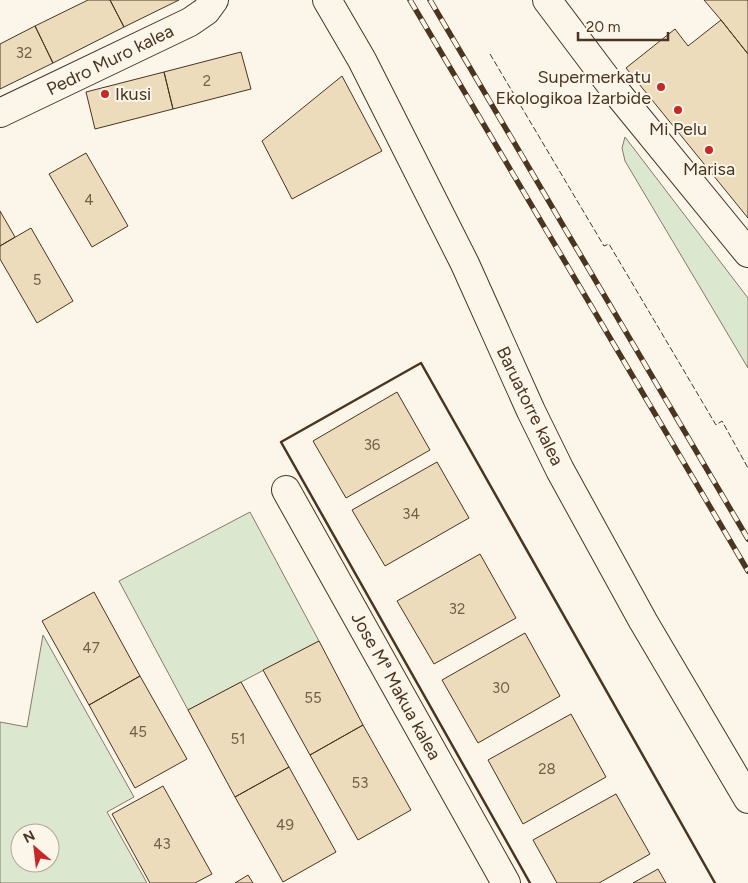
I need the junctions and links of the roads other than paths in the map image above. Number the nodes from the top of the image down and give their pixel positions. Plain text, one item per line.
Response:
1 (214, 0) edge
2 (547, 0) edge
3 (332, 2) edge
4 (0, 113) edge
5 (748, 254) edge
6 (286, 490) dead end
7 (748, 799) edge
8 (506, 883) edge

1 - 4 street, Pedro Muro kalea
2 - 5 street
3 - 7 street, Baruatorre kalea
6 - 8 street, Jose Mª Makua kalea

